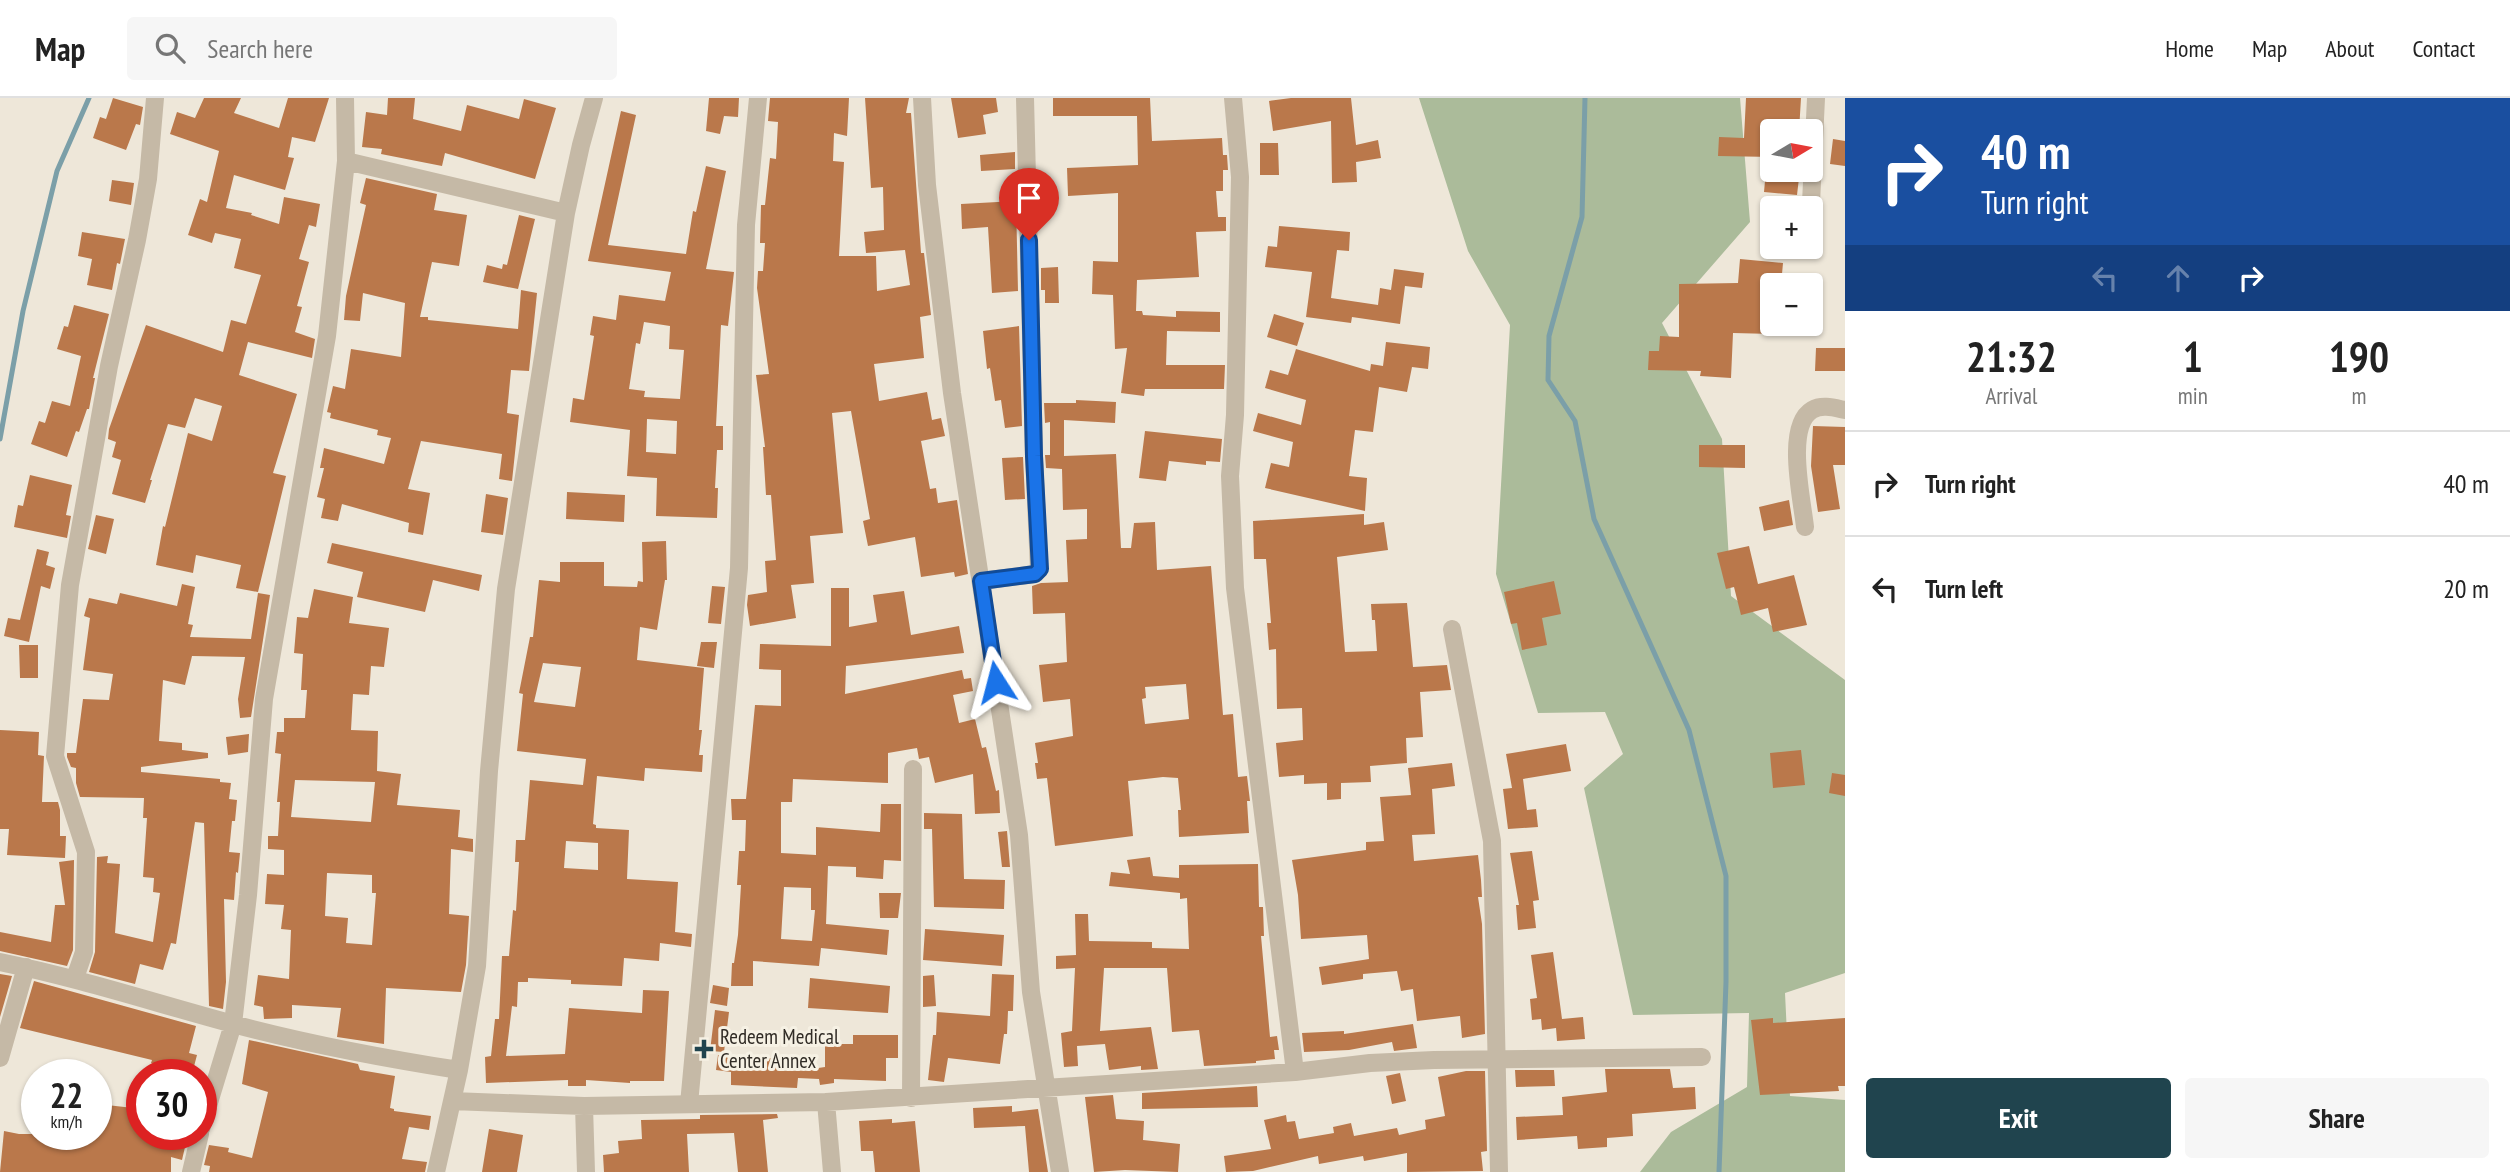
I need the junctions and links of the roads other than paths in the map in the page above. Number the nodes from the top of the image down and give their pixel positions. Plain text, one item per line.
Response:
1 (155, 98) edge
2 (345, 98) edge
3 (594, 98) edge
4 (758, 98) edge
5 (922, 98) edge
6 (1025, 98) edge
7 (1233, 98) edge
8 (1815, 98) edge
9 (346, 161) junction
10 (1811, 196) edge
11 (566, 213) junction
12 (1845, 410) edge
13 (1805, 527) dead end
14 (981, 581) junction
15 (1452, 629) dead end
16 (913, 769) dead end
17 (0, 962) edge
18 (26, 967) junction
19 (75, 978) junction
20 (233, 1024) junction
21 (1702, 1057) dead end
22 (0, 1058) edge
23 (1498, 1059) junction
24 (459, 1070) junction
25 (1295, 1072) junction
26 (217, 1078) edge
27 (1045, 1088) junction
28 (911, 1098) junction
29 (452, 1101) junction
30 (826, 1102) junction
31 (690, 1104) junction
32 (584, 1106) junction
33 (196, 1150) edge
34 (191, 1172) edge
35 (436, 1172) edge
36 (586, 1172) edge
37 (832, 1172) edge
38 (1060, 1172) edge
39 (1499, 1172) edge

1 - 19 street
2 - 9 street
3 - 11 street
4 - 31 street
5 - 14 street
6 - 14 street
7 - 25 street
8 - 10 street
9 - 11 street
9 - 20 street
11 - 24 street
12 - 13 street
14 - 27 street
15 - 23 street
16 - 28 street
17 - 18 street
18 - 19 street
18 - 22 street
19 - 20 street
20 - 24 street
20 - 26 street
21 - 23 street
23 - 25 street
23 - 39 street
24 - 29 street
25 - 27 street
27 - 28 street
27 - 38 street
28 - 30 street
29 - 32 street
29 - 35 street
30 - 31 street
30 - 37 street
31 - 32 street
32 - 36 street
33 - 34 street

